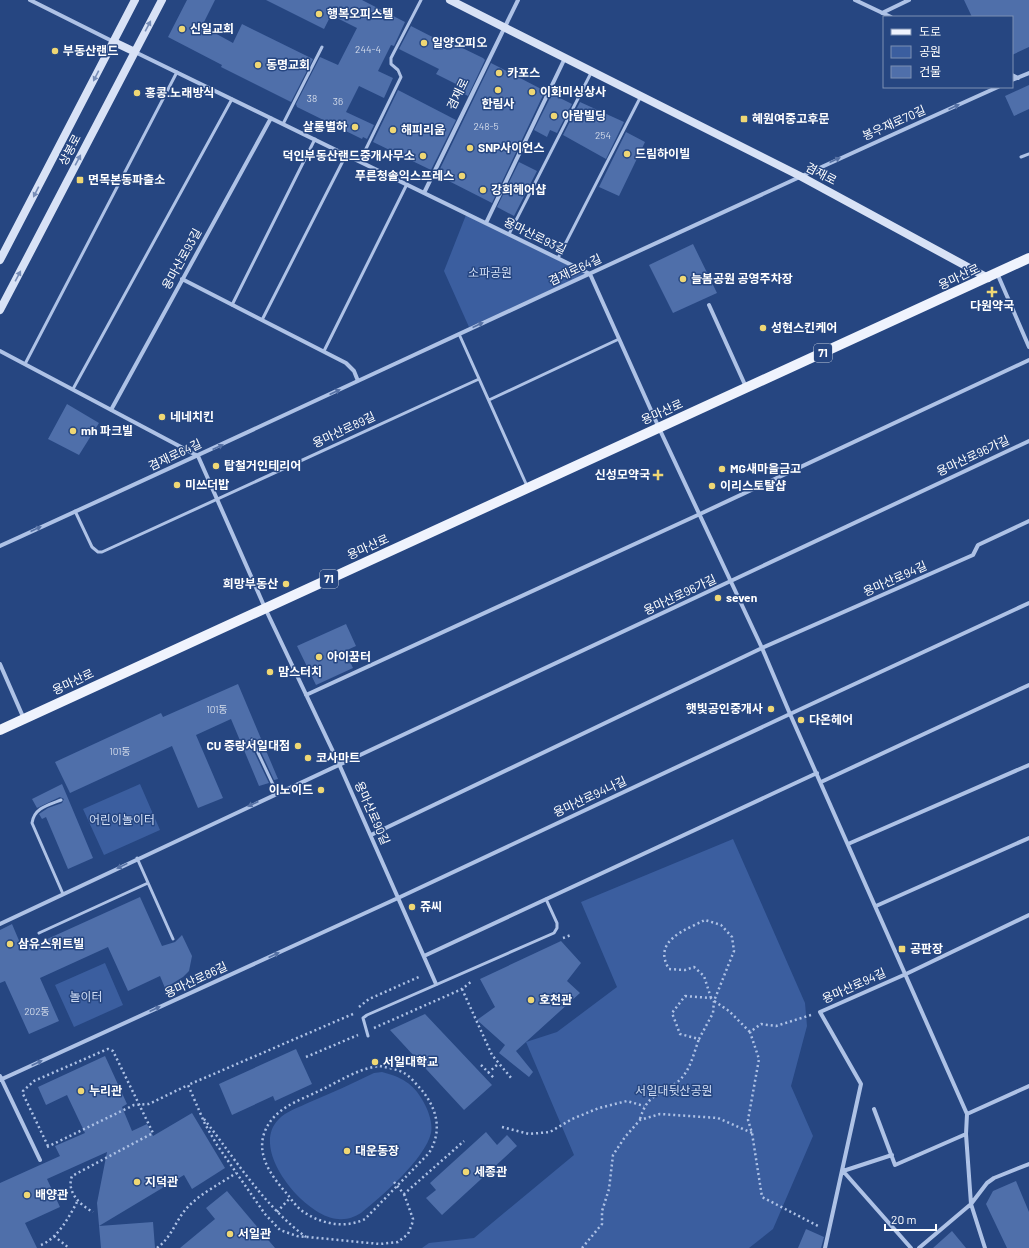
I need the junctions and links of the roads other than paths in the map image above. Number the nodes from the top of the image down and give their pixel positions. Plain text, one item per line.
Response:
1 (30, 0) edge
2 (135, 0) edge
3 (162, 0) edge
4 (421, 0) edge
5 (450, 0) edge
6 (518, 0) edge
7 (855, 0) edge
8 (909, 0) edge
9 (882, 13) junction
10 (889, 16) edge
11 (504, 27) junction
12 (114, 42) junction
13 (322, 47) dead end
14 (135, 52) junction
15 (565, 58) junction
16 (177, 72) junction
17 (592, 72) junction
18 (1029, 73) edge
19 (1013, 76) edge
20 (1018, 78) junction
21 (1013, 80) edge
22 (996, 88) edge
23 (641, 96) junction
24 (232, 99) junction
25 (271, 118) junction
26 (283, 124) junction
27 (315, 139) junction
28 (1029, 154) edge
29 (346, 155) junction
30 (1021, 157) dead end
31 (360, 161) junction
32 (800, 176) junction
33 (407, 184) junction
34 (424, 193) junction
35 (486, 223) junction
36 (509, 234) junction
37 (558, 258) junction
38 (1029, 258) edge
39 (0, 260) edge
40 (590, 274) junction
41 (992, 276) junction
42 (182, 279) junction
43 (232, 305) junction
44 (709, 305) dead end
45 (0, 310) edge
46 (262, 320) junction
47 (459, 334) junction
48 (619, 339) junction
49 (1029, 347) edge
50 (0, 351) edge
51 (324, 351) junction
52 (1029, 360) edge
53 (25, 364) junction
54 (479, 379) junction
55 (358, 381) junction
56 (747, 388) junction
57 (73, 389) junction
58 (489, 400) junction
59 (111, 410) junction
60 (659, 428) junction
61 (1029, 441) edge
62 (198, 456) junction
63 (528, 488) junction
64 (217, 499) junction
65 (75, 511) junction
66 (700, 514) junction
67 (1029, 521) edge
68 (0, 546) edge
69 (732, 582) junction
70 (1029, 603) edge
71 (265, 608) junction
72 (762, 648) junction
73 (0, 664) edge
74 (1029, 685) edge
75 (306, 695) junction
76 (790, 714) junction
77 (24, 719) junction
78 (0, 730) edge
79 (252, 740) dead end
80 (339, 764) junction
81 (1029, 765) edge
82 (817, 773) junction
83 (821, 782) junction
84 (276, 793) junction
85 (61, 800) dead end
86 (370, 835) junction
87 (1029, 838) edge
88 (848, 844) junction
89 (137, 858) junction
90 (148, 883) junction
91 (63, 894) junction
92 (398, 898) junction
93 (546, 899) junction
94 (876, 906) junction
95 (1029, 915) edge
96 (0, 924) edge
97 (39, 933) dead end
98 (173, 939) dead end
99 (424, 956) junction
100 (906, 974) junction
101 (436, 984) junction
102 (368, 1036) dead end
103 (1, 1079) edge
104 (1029, 1086) edge
105 (874, 1108) dead end
106 (967, 1114) junction
107 (966, 1134) junction
108 (892, 1155) junction
109 (40, 1160) dead end
110 (1029, 1164) edge
111 (843, 1171) junction
112 (971, 1204) junction
113 (825, 1248) edge
114 (911, 1248) edge
115 (919, 1248) edge
116 (985, 1248) edge

1 - 12 street
2 - 12 main road, 상봉로
14 -> 3 main road, 상봉로
4 - 31 lane
5 - 11 main road, 겸재로
6 - 11 street
7 - 9 street
8 - 9 street
9 - 10 street
11 - 15 main road, 겸재로
11 - 34 street, 겸재로
12 - 14 main road
12 -> 39 main road, 상봉로
13 - 26 lane
14 - 16 street, 용마산로93길
45 -> 14 main road, 상봉로
15 - 17 main road, 겸재로
15 - 35 street
16 - 24 street, 용마산로93길
16 - 53 lane
17 - 23 main road, 겸재로
17 - 36 lane
18 - 20 street
19 - 20 street
20 - 21 street
32 -> 22 street, 봉우재로70길
23 - 32 main road, 겸재로
23 - 37 lane
24 - 25 street, 용마산로93길
24 - 57 lane
25 - 26 street, 용마산로93길
25 - 42 street, 용마산로93길
26 - 27 street, 용마산로93길
27 - 29 street, 용마산로93길
27 - 43 lane
28 - 30 lane
29 - 31 street, 용마산로93길
29 - 46 lane
31 - 33 street, 용마산로93길
32 - 40 street, 겸재로64길
32 - 41 main road, 겸재로
33 - 34 street, 용마산로93길
33 - 51 lane
34 - 35 street, 용마산로93길
35 - 36 street, 용마산로93길
36 - 37 street, 용마산로93길
37 - 40 street, 용마산로93길
38 - 41 main road, 용마산로 / 71
47 -> 40 street, 겸재로64길
40 - 48 street
41 - 49 street
41 - 56 main road, 용마산로 / 71
42 - 43 street
42 - 59 street, 용마산로93길
43 - 46 street
44 - 56 street
46 - 51 street
47 - 54 lane
47 - 55 street, 겸재로64길
48 - 58 lane
48 - 60 street
50 - 53 street
51 - 55 street
52 - 66 street
53 - 57 street
54 - 58 lane
54 - 64 lane, 용마산로89길
62 -> 55 street, 겸재로64길
56 - 60 main road, 용마산로 / 71
57 - 59 street
58 - 63 lane
59 - 62 street
60 - 63 main road, 용마산로 / 71
60 - 66 street
61 - 69 street, 용마산로96가길
62 - 64 street
62 - 65 street, 겸재로64길
63 - 71 main road, 용마산로 / 71
64 - 65 lane, 용마산로89길
64 - 71 street
68 -> 65 street, 겸재로64길
66 - 69 street
66 - 75 street
67 - 72 street, 용마산로94길
69 - 72 street
69 - 80 street, 용마산로96가길
70 - 76 street
71 - 75 street, 용마산로90길
71 - 77 main road, 용마산로 / 71
72 - 76 street
72 - 86 street, 용마산로94길
73 - 77 street
74 - 83 street
75 - 80 street, 용마산로90길
76 - 82 street
76 - 92 street, 용마산로94나길
77 - 78 main road, 용마산로 / 71
79 - 84 lane
80 - 84 street, 용마산로96가길
80 - 86 street, 용마산로90길
81 - 88 street
82 - 83 street
82 - 93 street
83 - 88 street
84 -> 89 street, 용마산로96가길
85 - 91 lane
86 - 92 street, 용마산로90길
87 - 94 street
88 - 94 street
89 - 90 lane
89 -> 91 street, 용마산로96가길
90 - 97 lane
90 - 98 lane
91 - 96 street, 용마산로96가길
92 - 99 street, 용마산로90길
103 -> 92 street, 용마산로86길
93 - 99 street
93 - 101 lane
94 - 100 street
95 - 100 street, 용마산로94길
99 - 101 street, 용마산로90길
100 - 106 street
100 - 111 street, 용마산로94길
101 - 102 lane
103 - 109 street, 용마산로86길
104 - 106 street
105 - 108 street
106 - 107 street
107 - 108 street
107 - 112 street
108 - 111 street
110 - 112 street
111 - 113 street
111 - 114 street
112 - 115 street
112 - 116 street

